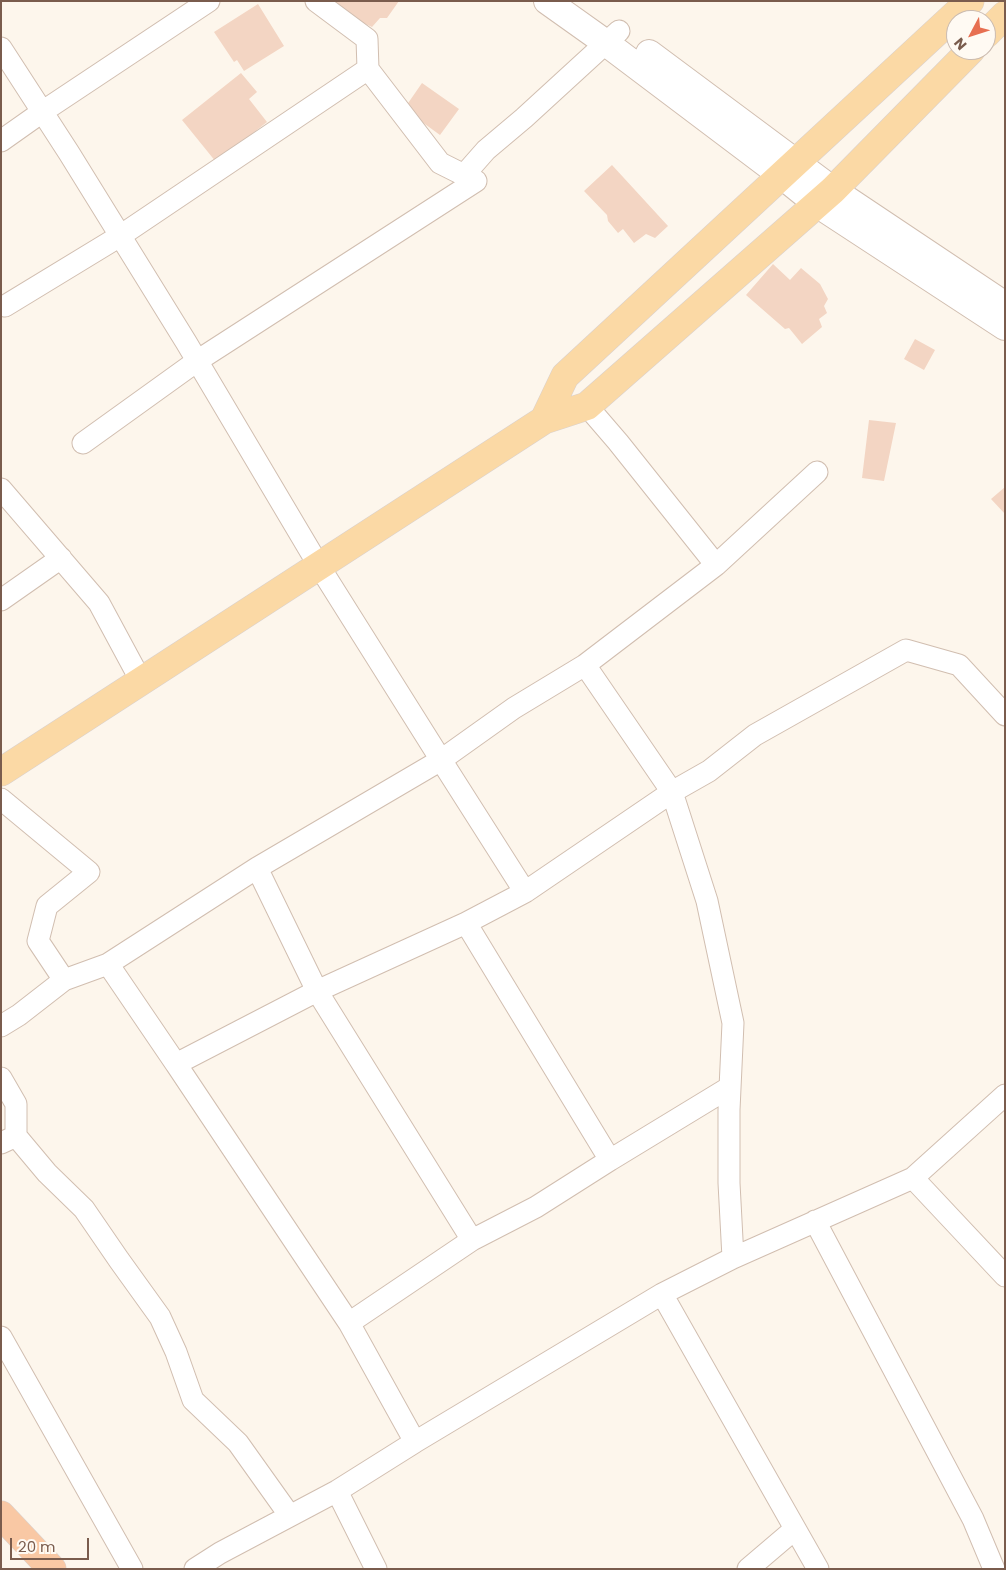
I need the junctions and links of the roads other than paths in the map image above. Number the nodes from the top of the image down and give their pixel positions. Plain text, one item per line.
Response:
1 (209, 1) edge
2 (316, 1) edge
3 (547, 1) edge
4 (577, 1) edge
5 (970, 1) edge
6 (613, 37) junction
7 (1, 48) edge
8 (961, 60) edge
9 (368, 70) junction
10 (42, 112) junction
11 (1, 141) edge
12 (789, 168) junction
13 (464, 175) junction
14 (825, 197) junction
15 (120, 236) junction
16 (1005, 305) edge
17 (5, 306) dead end
18 (1005, 328) edge
19 (197, 362) junction
20 (587, 406) junction
21 (544, 420) junction
22 (83, 443) dead end
23 (817, 472) dead end
24 (1, 489) edge
25 (61, 558) junction
26 (716, 565) junction
27 (319, 566) junction
28 (1, 600) edge
29 (585, 665) junction
30 (141, 681) junction
31 (1005, 715) edge
32 (441, 760) junction
33 (1, 772) edge
34 (672, 792) junction
35 (1, 799) edge
36 (257, 868) junction
37 (525, 892) junction
38 (466, 923) junction
39 (108, 964) junction
40 (64, 980) junction
41 (318, 991) junction
42 (1, 1026) edge
43 (176, 1064) junction
44 (1, 1078) edge
45 (730, 1088) junction
46 (1005, 1095) edge
47 (9, 1140) edge
48 (610, 1160) junction
49 (913, 1178) junction
50 (815, 1221) junction
51 (472, 1240) junction
52 (733, 1258) junction
53 (1005, 1276) edge
54 (662, 1294) junction
55 (349, 1323) junction
56 (1, 1337) edge
57 (415, 1442) junction
58 (337, 1491) junction
59 (1, 1515) edge
60 (290, 1516) junction
61 (795, 1529) junction
62 (52, 1569) edge
63 (132, 1569) edge
64 (196, 1569) edge
65 (376, 1569) edge
66 (748, 1569) edge
67 (818, 1569) edge
68 (994, 1569) edge

1 - 10 street
2 - 9 street
3 - 6 street
4 - 6 street
5 - 12 main road
6 - 12 street
6 - 13 street
7 - 10 street
8 - 14 main road
9 - 13 street
9 - 15 street
10 - 11 street
10 - 15 street
12 - 14 street
12 - 21 main road
13 - 19 street
14 - 16 street
14 - 18 street
14 - 20 main road
15 - 17 street
15 - 19 street
19 - 22 street
19 - 27 street
20 - 21 main road
20 - 26 street
21 - 27 main road
23 - 26 street
24 - 25 street
25 - 28 street
25 - 30 street
26 - 29 street
27 - 30 main road
27 - 32 street
29 - 32 street
29 - 34 street
30 - 33 main road
31 - 34 street
32 - 36 street
32 - 37 street
34 - 37 street
34 - 45 street
35 - 40 street
36 - 39 street
36 - 41 street
37 - 38 street
38 - 41 street
38 - 48 street
39 - 40 street
39 - 43 street
40 - 42 street
41 - 43 street
41 - 51 street
43 - 55 street
44 - 47 street
45 - 48 street
45 - 52 street
46 - 49 street
47 - 60 street
48 - 51 street
49 - 50 street
49 - 53 street
50 - 52 street
50 - 68 street
51 - 55 street
52 - 54 street
54 - 57 street
54 - 61 street
55 - 57 street
56 - 63 street
57 - 58 street
58 - 60 street
58 - 65 street
59 - 62 highway
60 - 64 street
61 - 66 street
61 - 67 street

